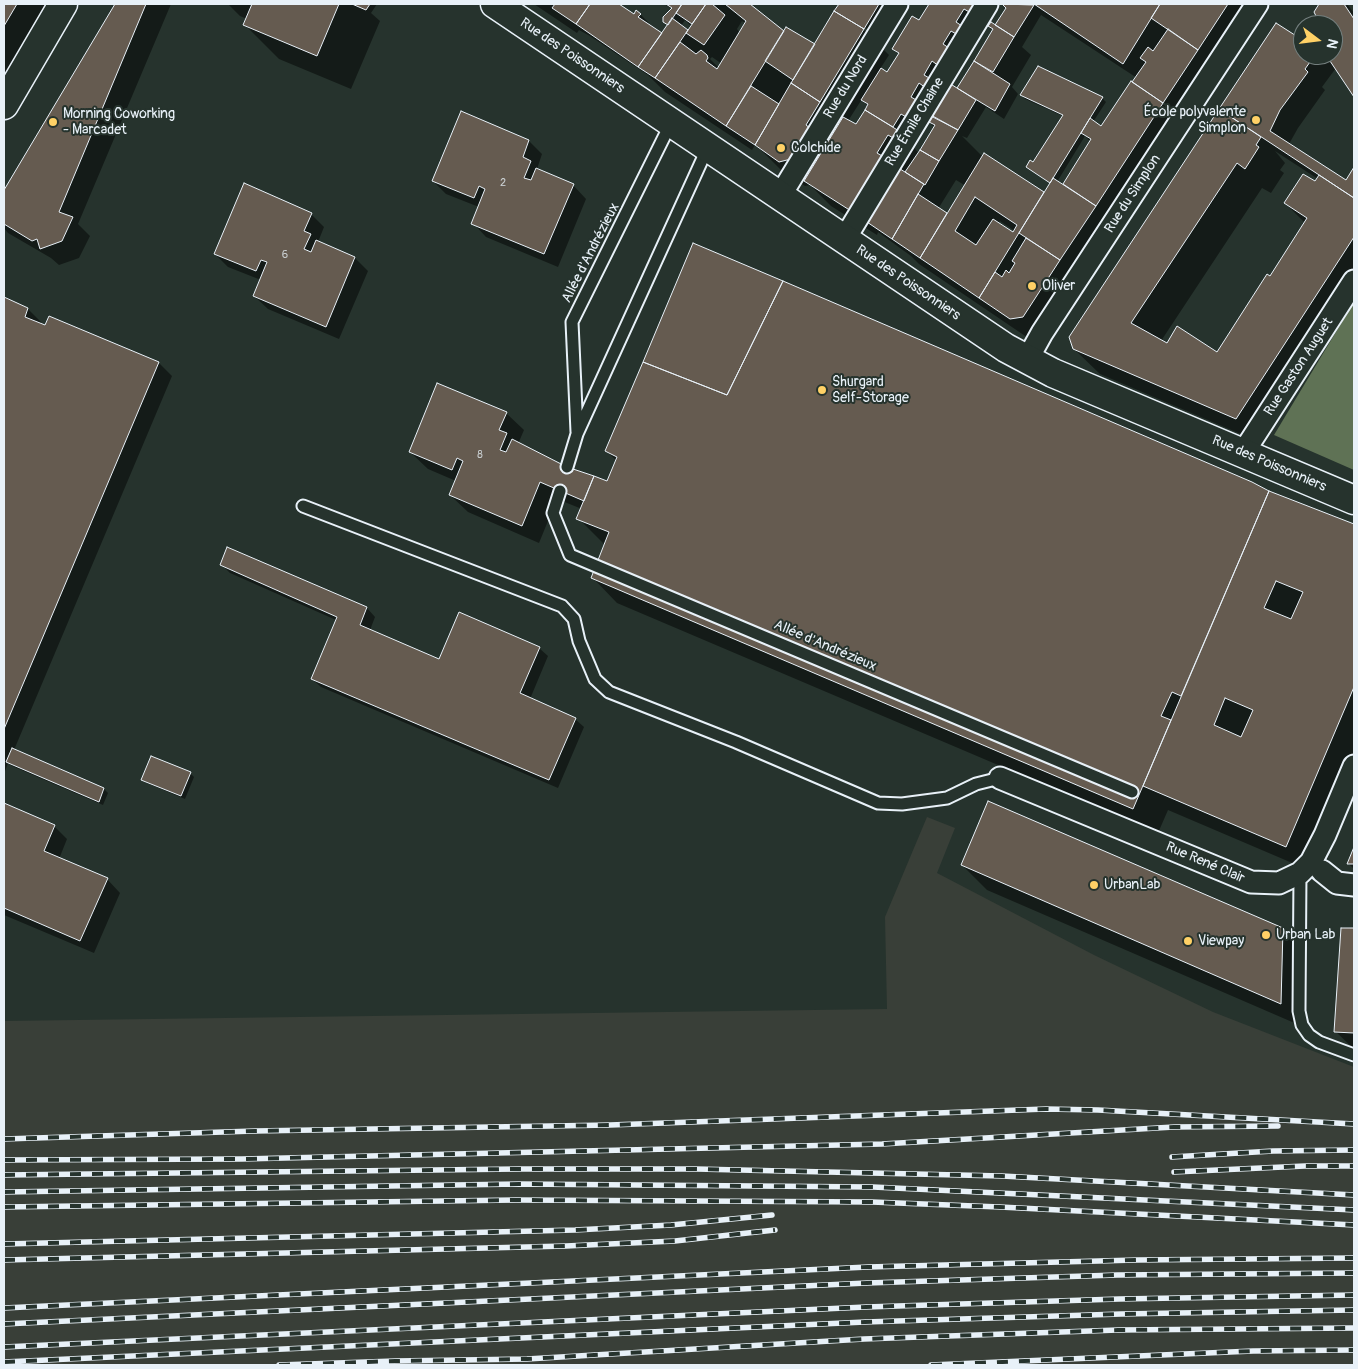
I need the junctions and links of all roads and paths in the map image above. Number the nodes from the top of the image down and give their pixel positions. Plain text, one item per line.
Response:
1 (63, 4) edge
2 (495, 4) edge
3 (897, 4) edge
4 (987, 4) edge
5 (1257, 4) edge
6 (4, 105) edge
7 (671, 123) junction
8 (708, 147) junction
9 (780, 196) junction
10 (844, 240) junction
11 (1354, 281) edge
12 (1027, 360) junction
13 (577, 434) junction
14 (1243, 454) junction
15 (567, 467) dead end
16 (560, 491) dead end
17 (1354, 500) edge
18 (304, 506) dead end
19 (1354, 766) edge
20 (1000, 778) joint
21 (1132, 792) dead end
22 (1322, 871) dead end
23 (1300, 874) junction
24 (1354, 885) edge
25 (1354, 1055) edge

1 - 6 street
2 - 7 street, Rue des Poissonniers
3 - 9 street, Rue du Nord
4 - 10 street, Rue Émile Chaine
5 - 12 street, Rue du Simplon
7 - 8 street, Rue des Poissonniers
7 - 13 lane, Allée d'Andrézieux
8 - 9 street, Rue des Poissonniers
8 - 13 lane, Allée d'Andrézieux
9 - 10 street, Rue des Poissonniers
10 - 12 street, Rue des Poissonniers
11 - 14 street, Rue Gaston Auguet
12 - 14 street, Rue des Poissonniers
13 - 15 lane, Allée d'Andrézieux
14 - 17 street, Rue des Poissonniers
16 - 21 lane, Allée d'Andrézieux
18 - 20 lane
19 - 23 street
20 - 23 street, Rue René Clair
22 - 24 street
23 - 25 lane

